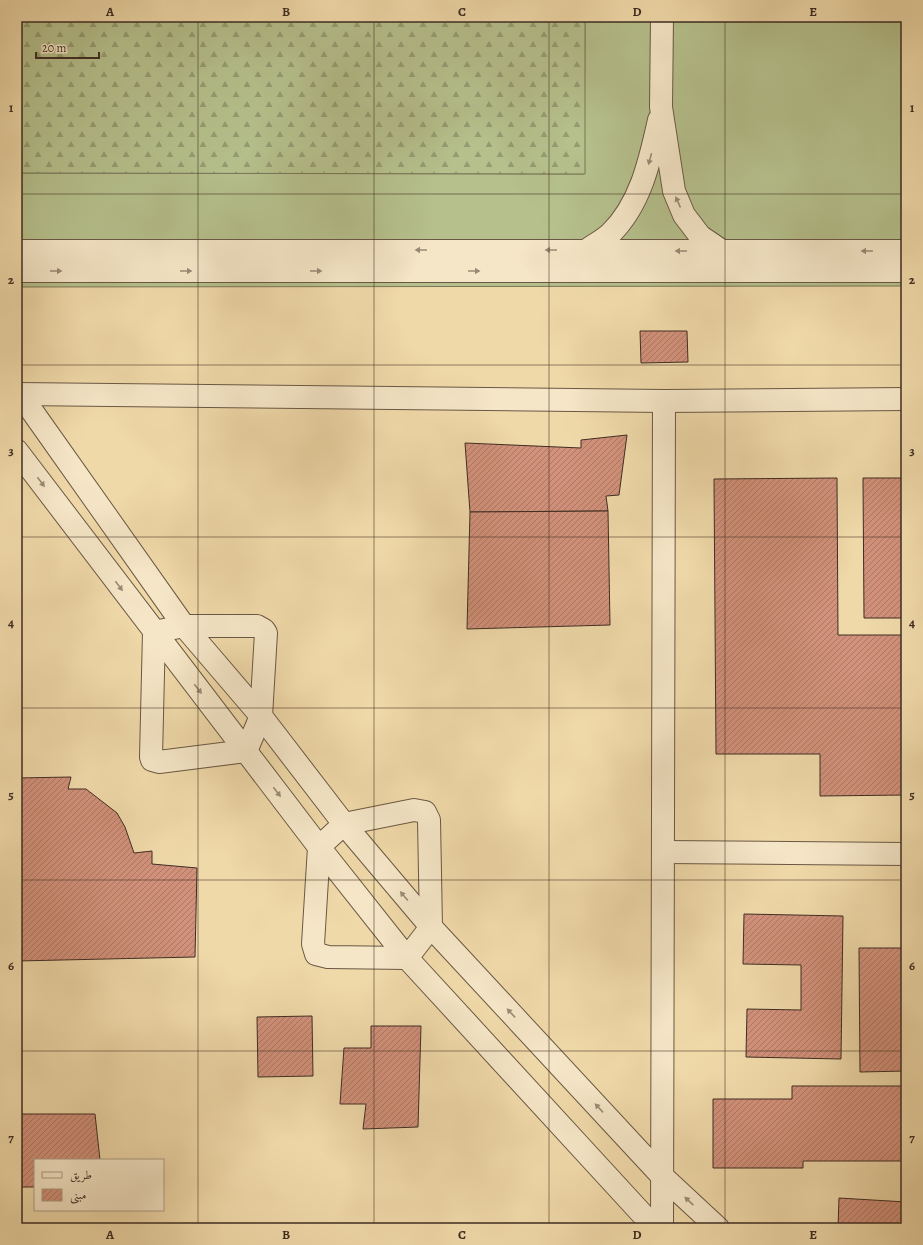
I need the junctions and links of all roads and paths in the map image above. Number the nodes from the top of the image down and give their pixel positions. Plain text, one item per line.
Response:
1 (662, 17) edge
2 (661, 107) junction
3 (587, 250) junction
4 (17, 251) edge
5 (722, 251) junction
6 (906, 251) edge
7 (17, 271) edge
8 (906, 271) edge
9 (18, 394) edge
10 (906, 399) edge
11 (664, 402) junction
12 (17, 451) edge
13 (184, 626) junction
14 (154, 632) junction
15 (261, 716) junction
16 (246, 751) junction
17 (344, 824) junction
18 (318, 847) junction
19 (662, 852) junction
20 (906, 854) edge
21 (431, 927) junction
22 (407, 958) junction
23 (662, 1176) junction
24 (656, 1228) edge
25 (662, 1228) edge
26 (718, 1228) edge

1 - 2 street
2 -> 3 street
5 -> 2 street
3 -> 4 street
5 -> 3 street
6 -> 5 street
7 -> 8 street
9 - 11 street
9 - 13 street
10 - 11 street
11 - 19 street
12 -> 14 street
13 - 14 street
13 - 15 street
13 - 15 street
14 -> 16 street
14 - 16 street
15 - 16 street
15 - 17 street
16 -> 18 street
17 - 18 street
21 -> 17 street
17 - 21 street
18 - 22 street
18 - 22 street
19 - 20 street
19 - 23 street
21 - 22 street
23 -> 21 street
22 - 24 street
23 - 25 street
26 -> 23 street

